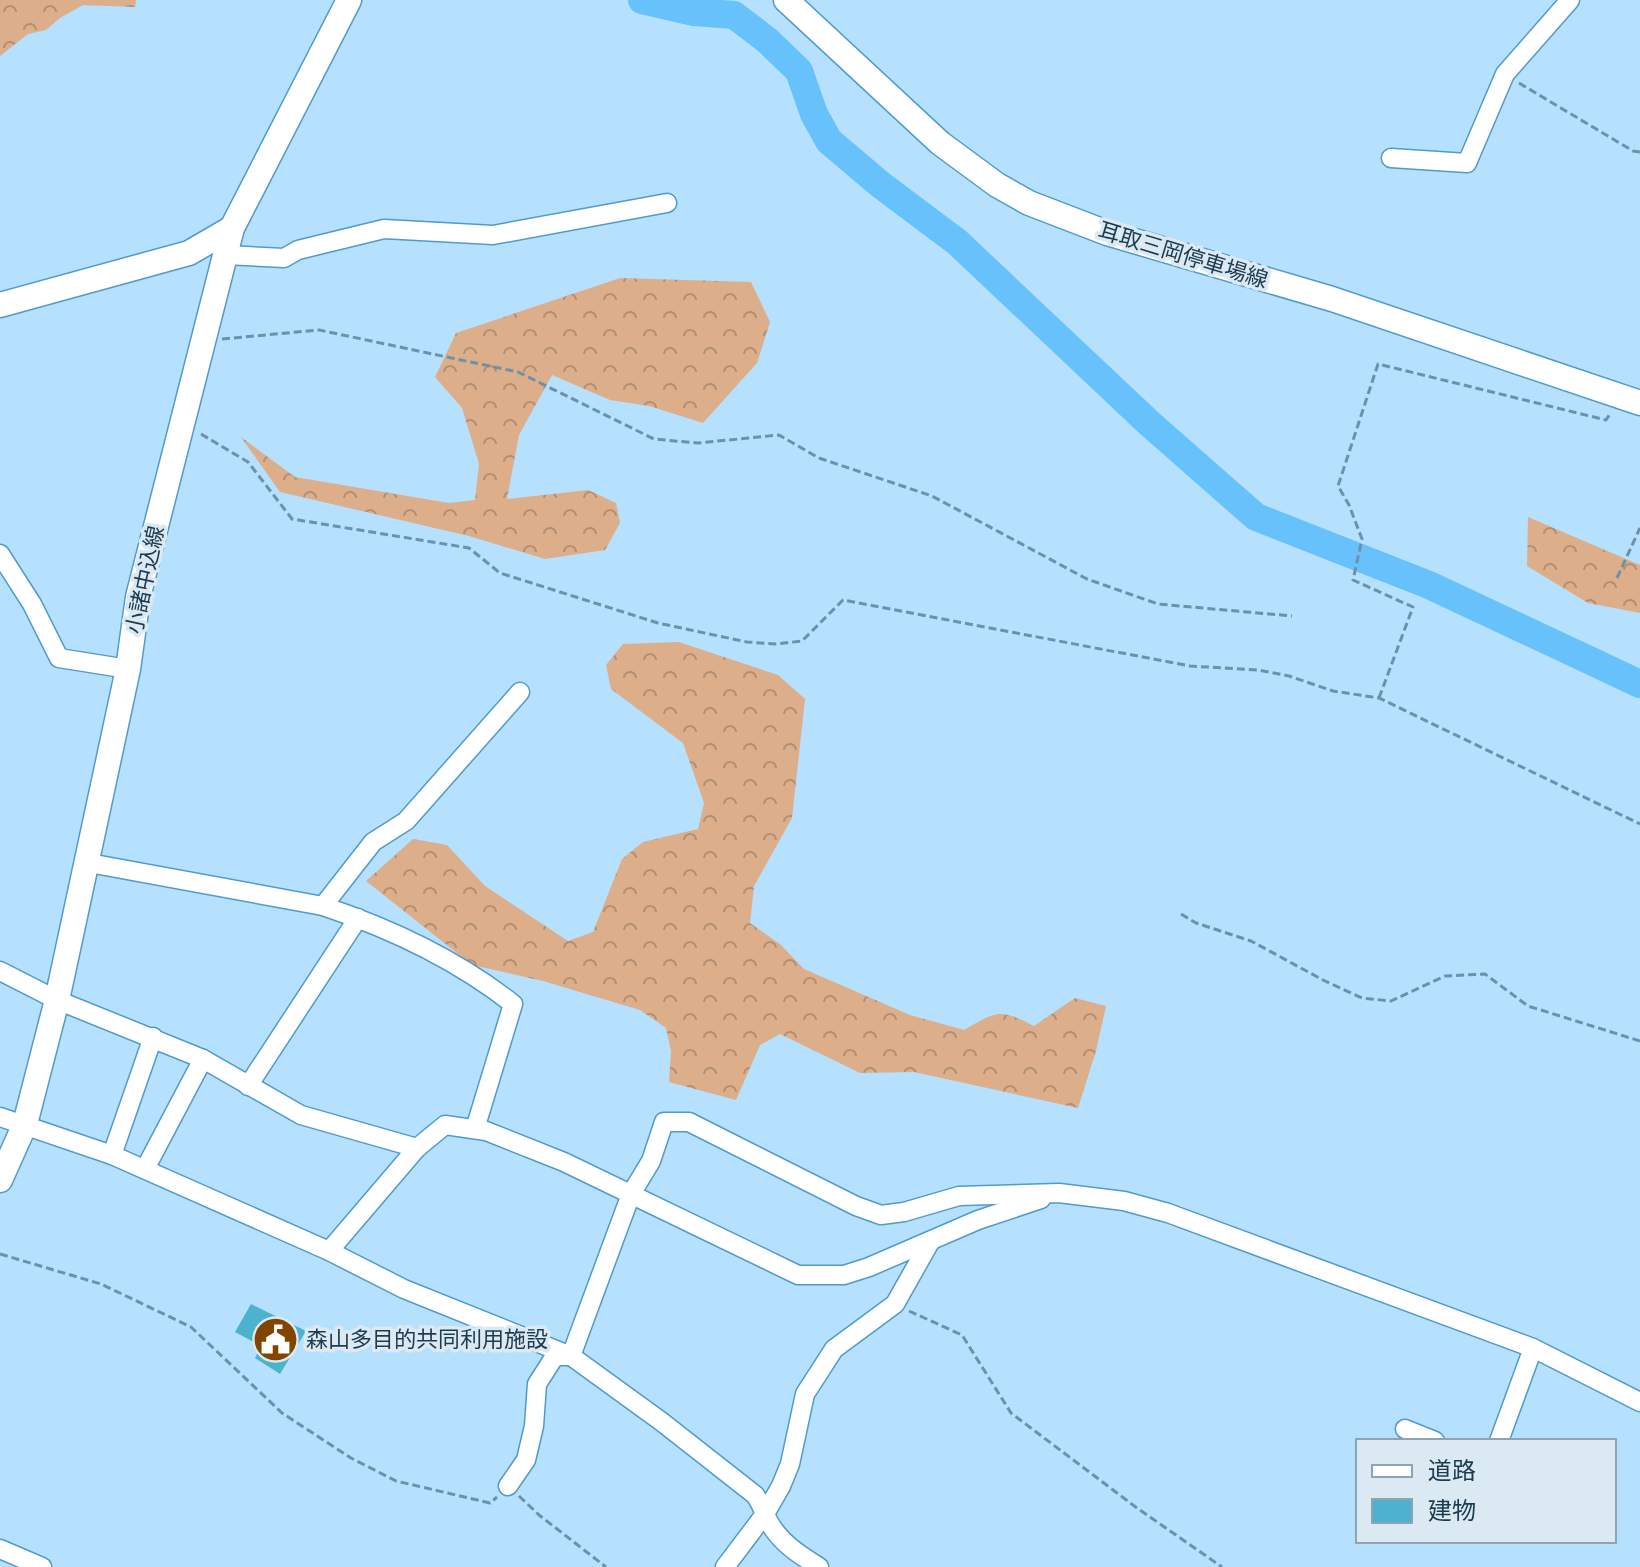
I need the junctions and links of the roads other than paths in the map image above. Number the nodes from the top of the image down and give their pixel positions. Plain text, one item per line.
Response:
1 (349, 0) edge
2 (786, 0) edge
3 (1570, 0) edge
4 (1391, 158) dead end
5 (667, 203) dead end
6 (232, 228) junction
7 (225, 255) junction
8 (0, 305) edge
9 (1631, 400) edge
10 (0, 554) edge
11 (128, 669) junction
12 (520, 692) dead end
13 (89, 863) junction
14 (323, 906) junction
15 (358, 918) junction
16 (0, 971) edge
17 (57, 1000) junction
18 (153, 1037) junction
19 (203, 1059) junction
20 (248, 1086) junction
21 (0, 1117) edge
22 (25, 1124) junction
23 (475, 1129) junction
24 (417, 1148) junction
25 (112, 1155) junction
26 (145, 1169) junction
27 (0, 1180) edge
28 (1059, 1193) junction
29 (631, 1194) junction
30 (930, 1242) junction
31 (329, 1251) junction
32 (1533, 1348) junction
33 (571, 1356) junction
34 (1640, 1402) edge
35 (1405, 1429) dead end
36 (1430, 1439) edge
37 (1500, 1439) edge
38 (508, 1486) road end
39 (765, 1514) junction
40 (0, 1549) edge
41 (42, 1567) edge
42 (725, 1567) edge
43 (819, 1567) edge

1 - 6 main road, 小諸中込線
2 - 9 main road, 耳取三岡停車場線
3 - 4 street
5 - 7 street
6 - 7 main road, 小諸中込線
6 - 8 main road
7 - 11 main road, 小諸中込線
10 - 11 street
11 - 13 main road, 小諸中込線
12 - 14 street
13 - 14 street
13 - 17 main road, 小諸中込線
14 - 15 street
15 - 20 street
15 - 23 street
16 - 17 street
17 - 18 street
17 - 22 main road, 小諸中込線
18 - 19 street
18 - 25 street
19 - 20 street
19 - 26 street
20 - 24 street
21 - 22 street
22 - 25 street
22 - 27 main road, 小諸中込線
23 - 24 street
23 - 29 street
24 - 31 street
25 - 26 street
26 - 31 street
28 - 29 street
28 - 30 street
28 - 32 street
29 - 30 street
29 - 33 street
30 - 39 street
31 - 33 street
32 - 34 street
32 - 37 street
33 - 38 street
33 - 39 street
35 - 36 street
39 - 42 street
39 - 43 street
40 - 41 street

